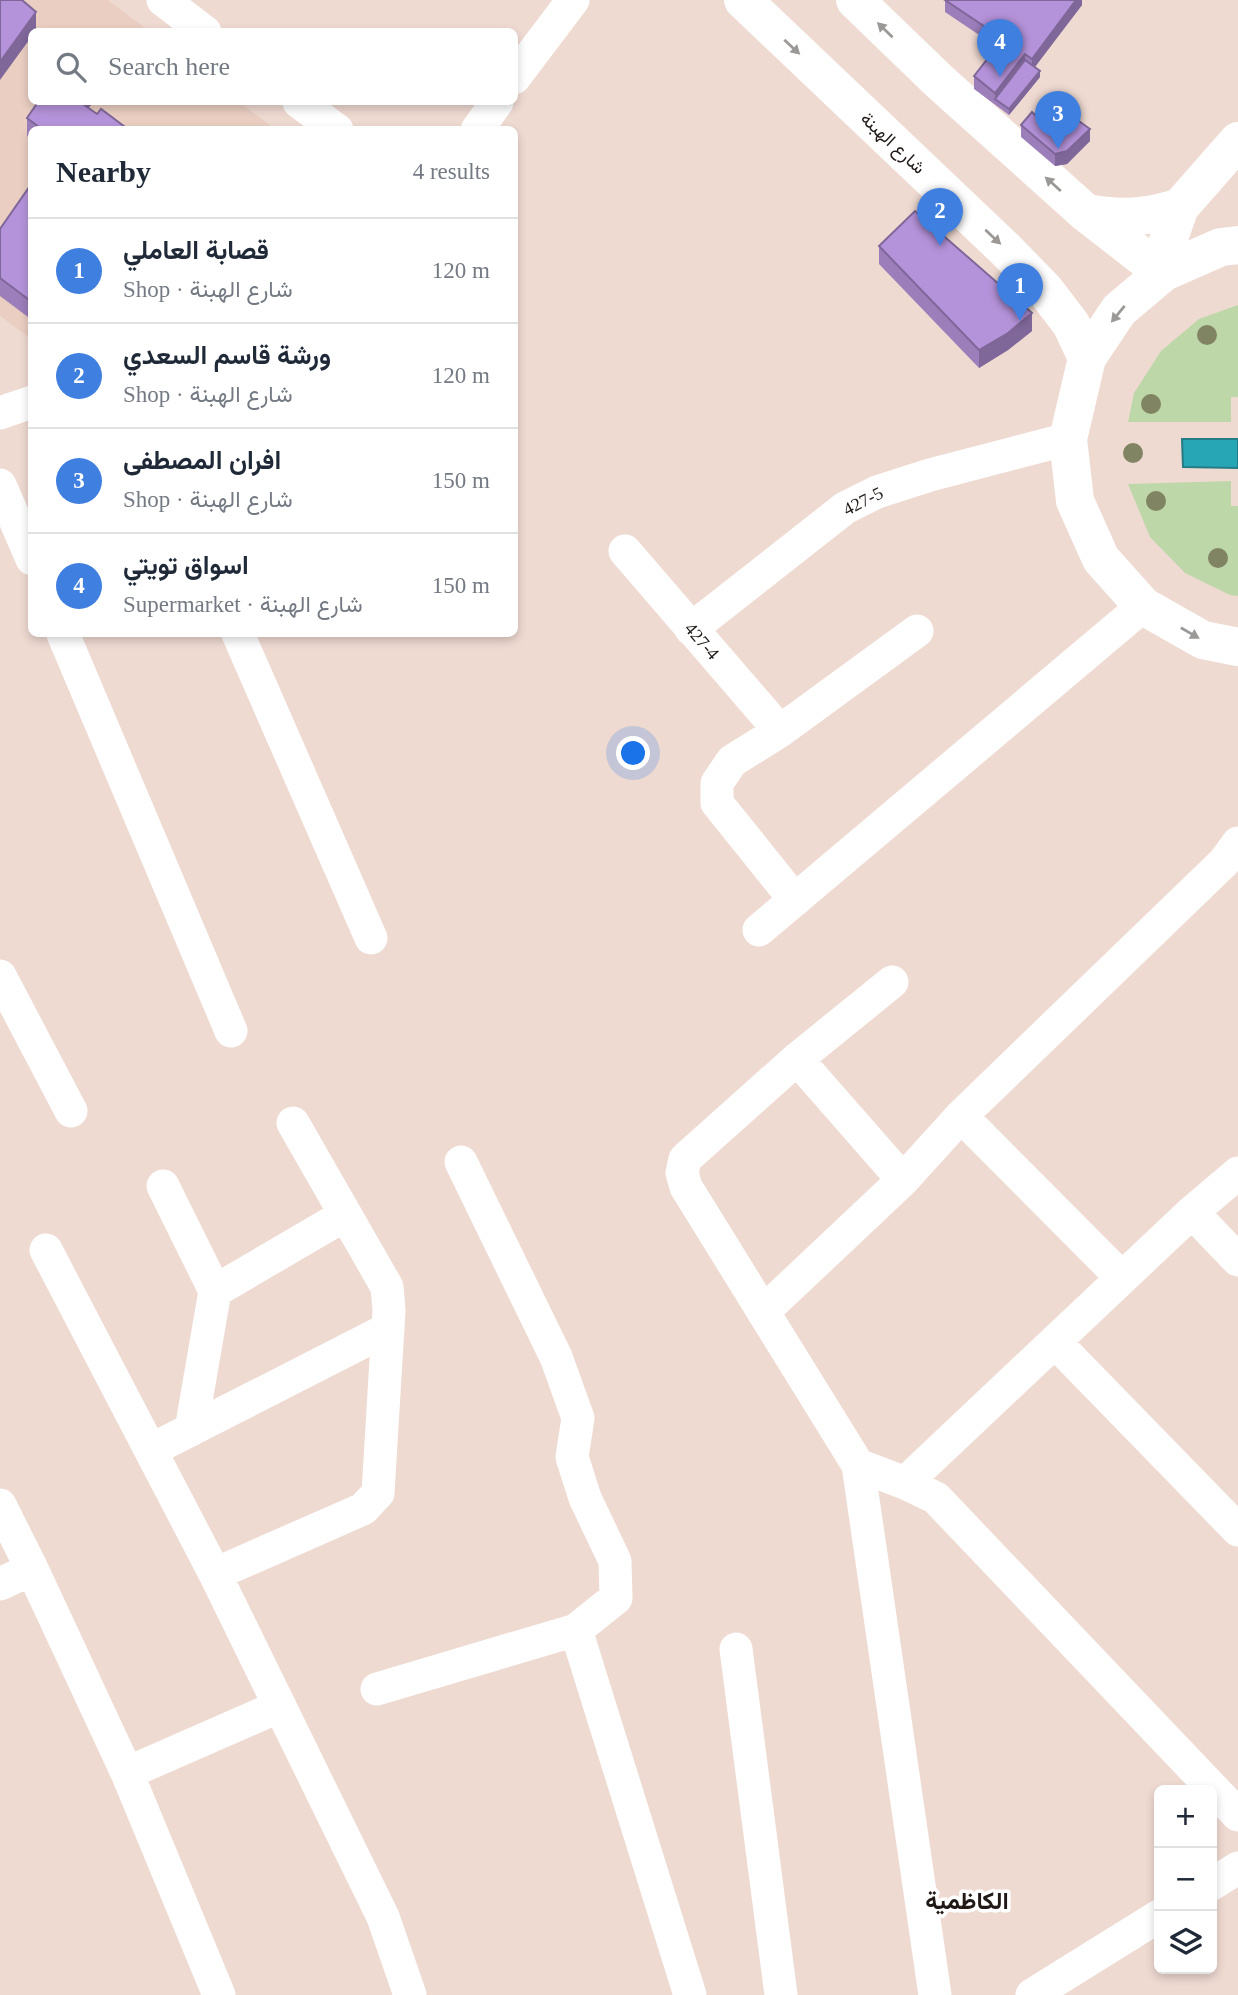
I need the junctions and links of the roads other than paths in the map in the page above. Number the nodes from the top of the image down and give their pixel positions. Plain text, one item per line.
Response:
1 (163, 0) edge
2 (573, 0) edge
3 (743, 0) edge
4 (855, 0) edge
5 (200, 28) edge
6 (518, 73) edge
7 (303, 105) edge
8 (495, 105) edge
9 (332, 126) edge
10 (480, 126) edge
11 (1238, 141) edge
12 (1180, 207) junction
13 (1086, 213) junction
14 (1238, 245) edge
15 (1164, 272) junction
16 (1087, 358) junction
17 (28, 403) edge
18 (0, 413) edge
19 (1068, 439) junction
20 (0, 485) edge
21 (28, 550) edge
22 (625, 551) dead end
23 (1143, 606) junction
24 (691, 629) junction
25 (917, 631) dead end
26 (64, 637) edge
27 (239, 637) edge
28 (1238, 647) edge
29 (780, 731) junction
30 (1238, 843) edge
31 (794, 900) junction
32 (759, 930) dead end
33 (371, 938) dead end
34 (0, 976) edge
35 (892, 982) dead end
36 (232, 1031) dead end
37 (797, 1059) junction
38 (71, 1111) dead end
39 (961, 1116) junction
40 (293, 1123) dead end
41 (461, 1162) dead end
42 (1238, 1173) edge
43 (902, 1180) junction
44 (163, 1186) dead end
45 (1192, 1212) junction
46 (345, 1215) junction
47 (46, 1250) dead end
48 (1238, 1260) edge
49 (1122, 1278) junction
50 (215, 1291) junction
51 (763, 1312) junction
52 (386, 1330) junction
53 (1055, 1342) junction
54 (191, 1430) junction
55 (151, 1450) junction
56 (858, 1465) junction
57 (905, 1482) junction
58 (0, 1505) edge
59 (1238, 1530) edge
60 (33, 1569) junction
61 (215, 1574) junction
62 (0, 1584) edge
63 (576, 1630) junction
64 (736, 1649) dead end
65 (377, 1689) dead end
66 (280, 1706) junction
67 (127, 1773) junction
68 (1238, 1815) edge
69 (1238, 1868) edge
70 (1217, 1881) edge
71 (1154, 1919) edge
72 (219, 1995) edge
73 (410, 1995) edge
74 (690, 1995) edge
75 (781, 1995) edge
76 (935, 1995) edge
77 (1032, 1995) edge

1 - 5 street
2 - 6 street
3 -> 16 street, شارع الهبنة
13 -> 4 street
7 - 9 street
8 - 10 street
11 - 12 street
12 - 13 street
12 - 15 street
13 - 15 street
14 - 15 street
15 -> 16 street
16 - 19 street
17 - 18 street
19 - 23 street
19 - 24 street, 427-5
20 - 21 street
22 - 24 street, 427-4
23 -> 28 street
23 - 31 street
24 - 29 street, 427-4
25 - 29 street
26 - 36 street
27 - 33 street
29 - 31 street
30 - 39 street
31 - 32 street
34 - 38 street
35 - 37 street
37 - 43 street
37 - 51 street
39 - 43 street
39 - 49 street
40 - 46 street
41 - 63 street
42 - 45 street
43 - 51 street
44 - 50 street
45 - 48 street
45 - 49 street
46 - 50 street
46 - 52 street
47 - 55 street
49 - 53 street
50 - 54 street
51 - 56 street
52 - 54 street
52 - 61 street
53 - 57 street
53 - 59 street
54 - 55 street
55 - 61 street
56 - 57 street
56 - 76 street
57 - 68 street
58 - 60 street
60 - 62 street
60 - 67 street
61 - 66 street
63 - 65 street
63 - 74 street
64 - 75 street
66 - 67 street
66 - 73 street
67 - 72 street
69 - 70 street
71 - 77 street

